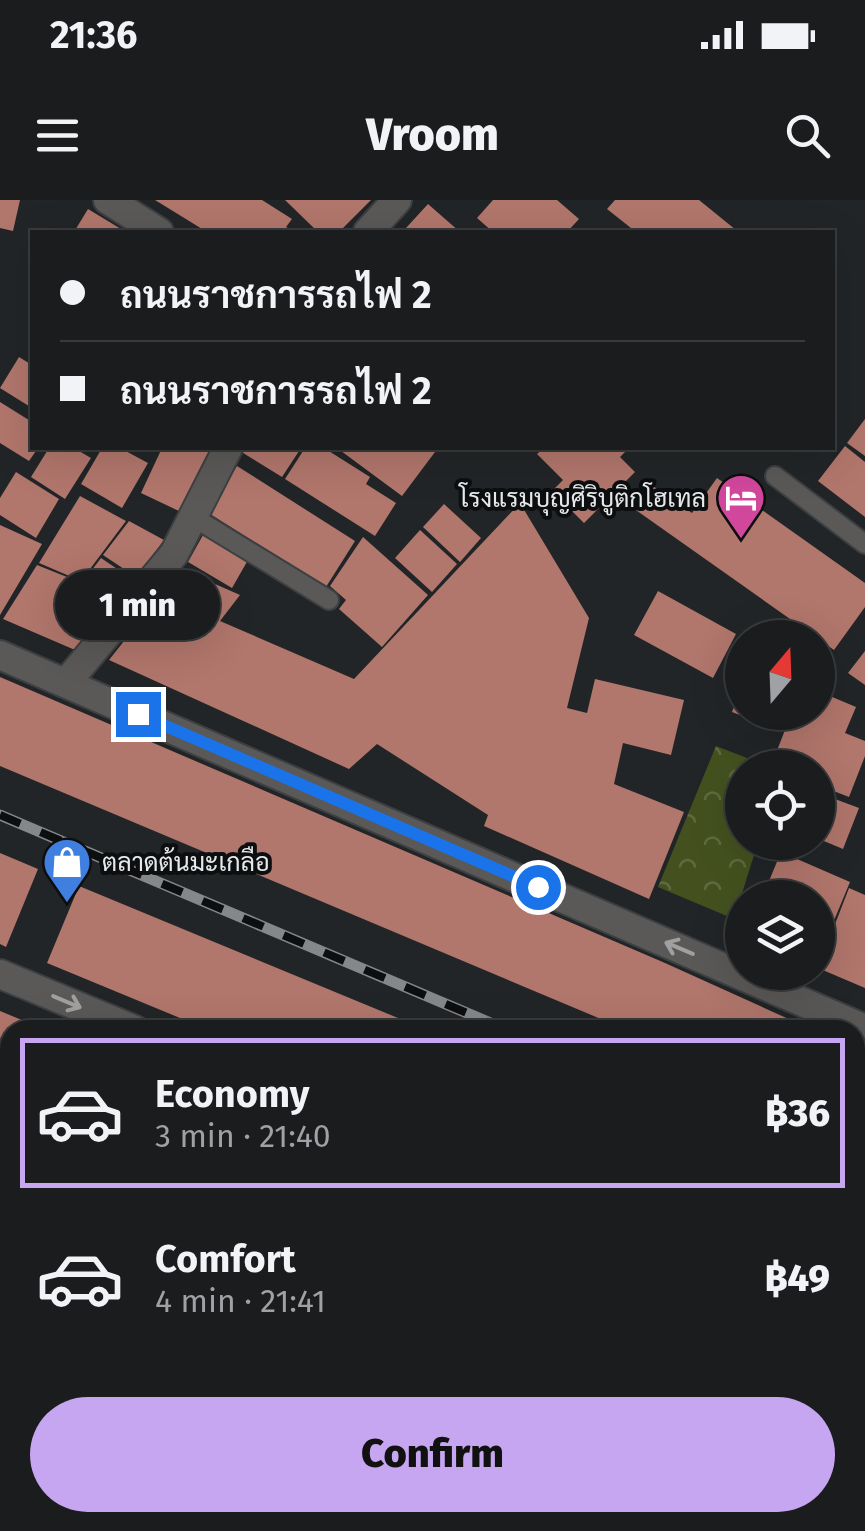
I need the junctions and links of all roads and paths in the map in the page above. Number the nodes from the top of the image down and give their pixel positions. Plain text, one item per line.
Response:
1 (108, 200) edge
2 (397, 200) edge
3 (156, 230) edge
4 (370, 230) edge
5 (227, 450) edge
6 (775, 476) dead end
7 (193, 517) junction
8 (865, 544) edge
9 (328, 600) dead end
10 (0, 654) edge
11 (66, 683) junction
12 (0, 974) edge
13 (110, 1020) edge
14 (844, 1020) edge

1 - 3 street
2 - 4 street
5 - 7 street
6 - 8 lane
7 - 9 lane
7 - 11 street
10 - 11 street
14 -> 11 street
12 -> 13 street

